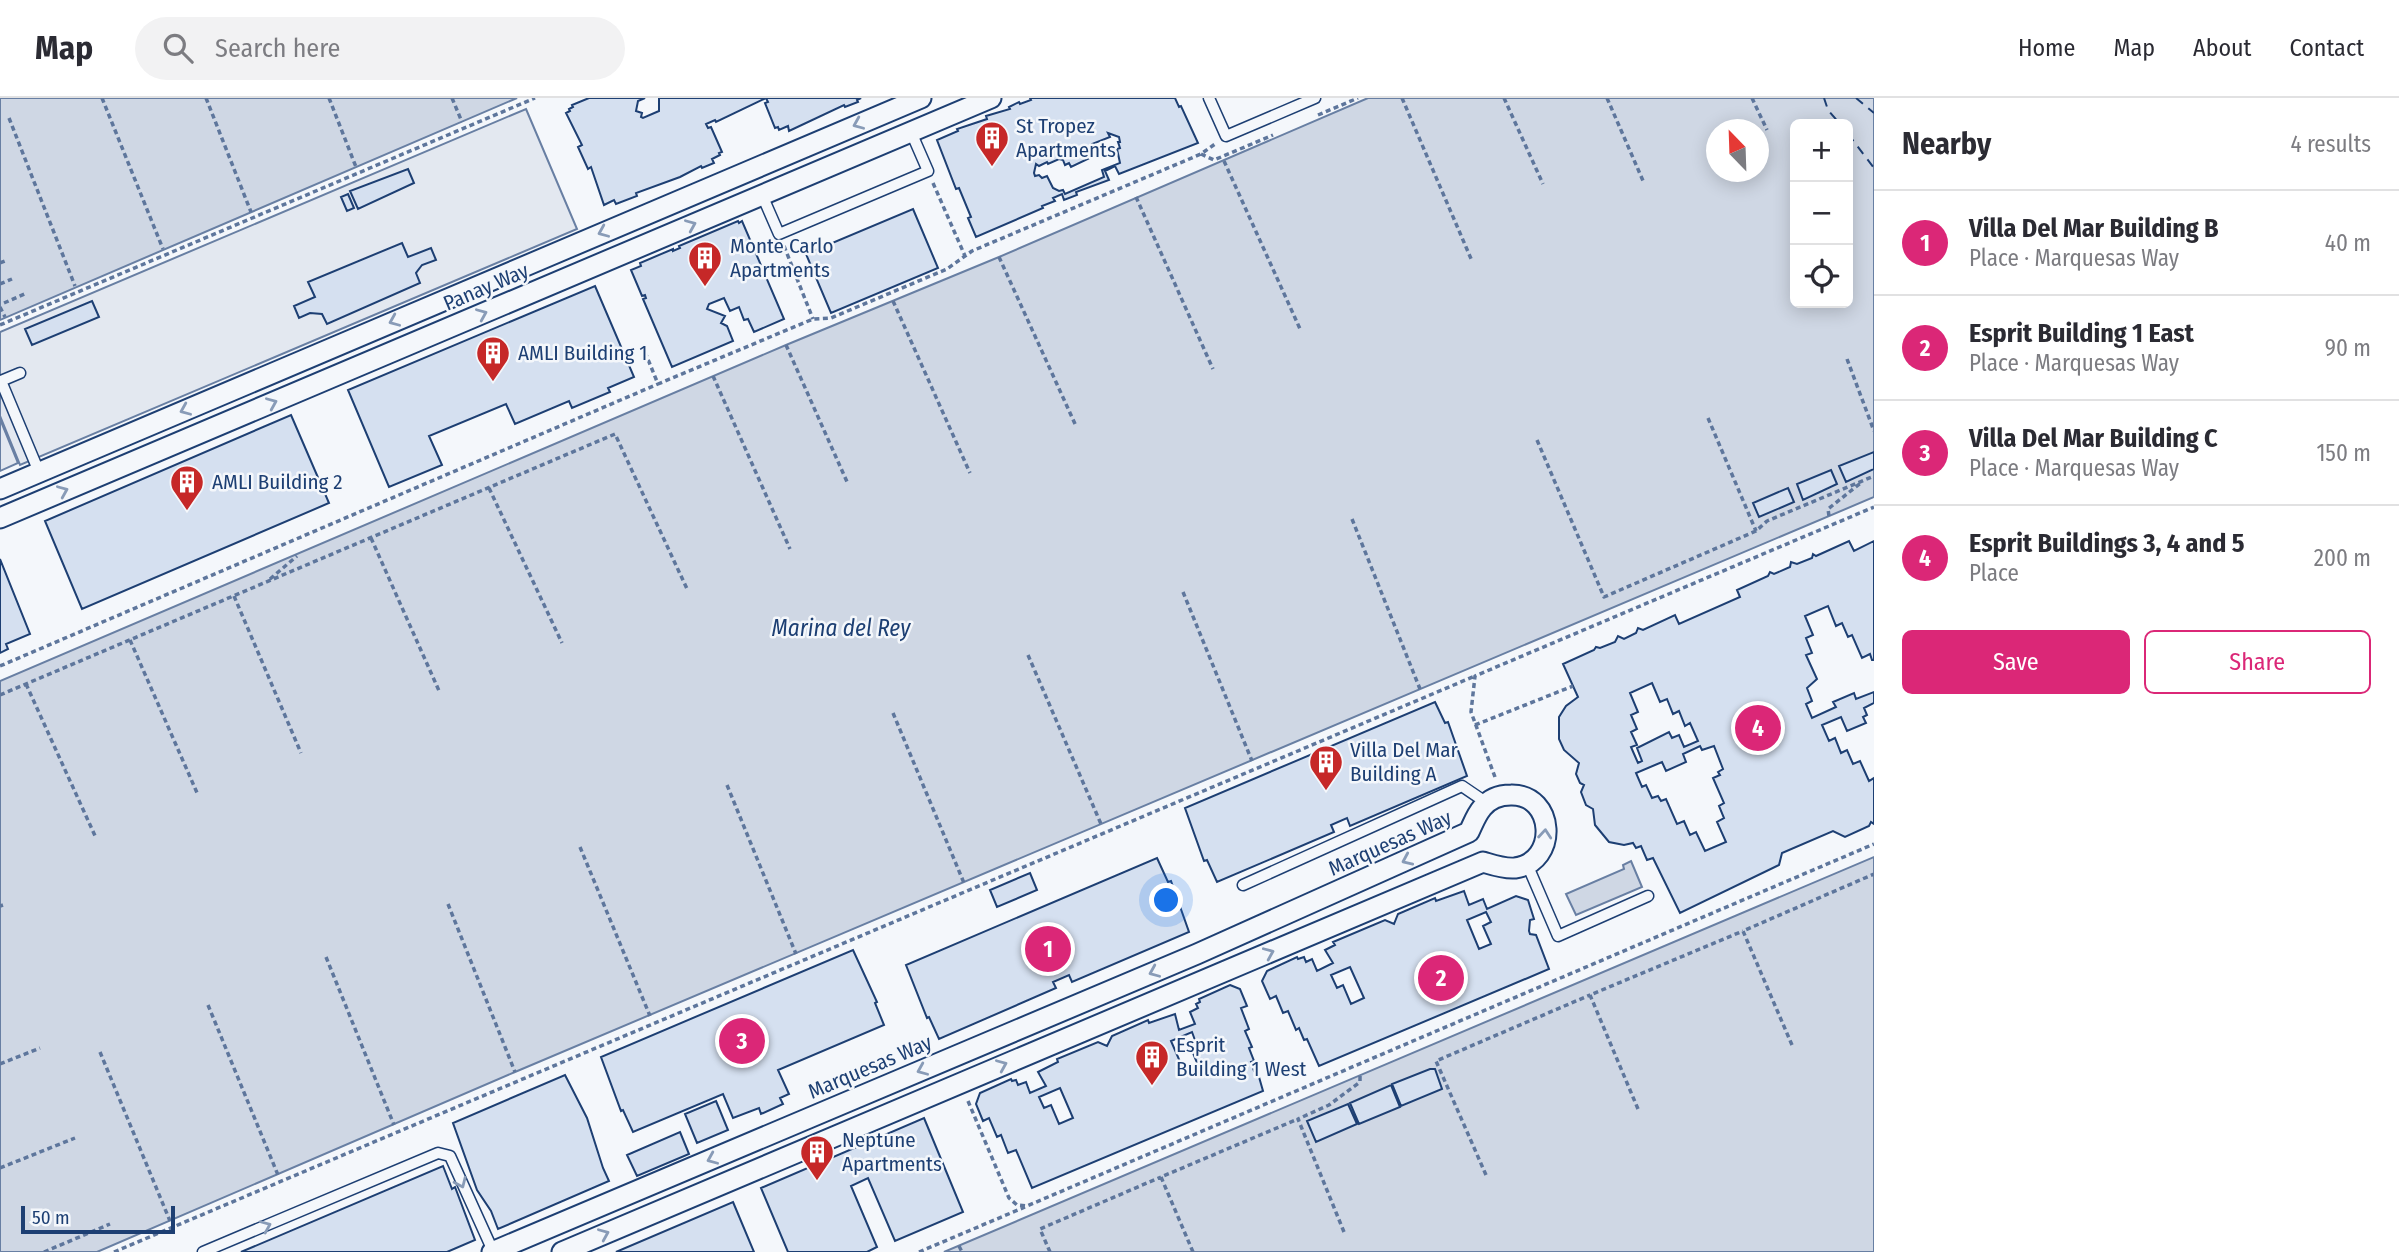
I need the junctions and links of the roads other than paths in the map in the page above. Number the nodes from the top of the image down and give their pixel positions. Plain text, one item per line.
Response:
1 (921, 98) edge
2 (991, 98) edge
3 (1209, 98) edge
4 (1315, 98) edge
5 (911, 132) junction
6 (762, 195) junction
7 (20, 373) dead end
8 (39, 472) junction
9 (0, 489) edge
10 (0, 518) edge
11 (1494, 799) junction
12 (1527, 864) junction
13 (1243, 885) dead end
14 (1648, 896) dead end
15 (1197, 954) junction
16 (1206, 979) junction
17 (949, 1059) junction
18 (960, 1083) junction
19 (635, 1192) junction
20 (646, 1216) junction
21 (203, 1252) edge
22 (493, 1252) edge
23 (562, 1252) edge

1 -> 8 street, Panay Way
2 - 5 street, Panay Way
3 - 4 lane
5 - 6 street, Panay Way
5 - 6 lane
10 -> 6 street, Panay Way
7 - 8 lane
8 - 9 street, Panay Way
12 -> 11 street
11 - 13 lane
11 -> 15 street, Marquesas Way
12 - 14 lane
16 -> 12 street
15 - 16 street
15 -> 17 street, Marquesas Way
18 -> 16 street
17 - 18 street
17 -> 19 street, Marquesas Way
18 - 20 street
19 - 20 street
19 - 22 street, Marquesas Way
23 -> 20 street
21 -> 22 lane

